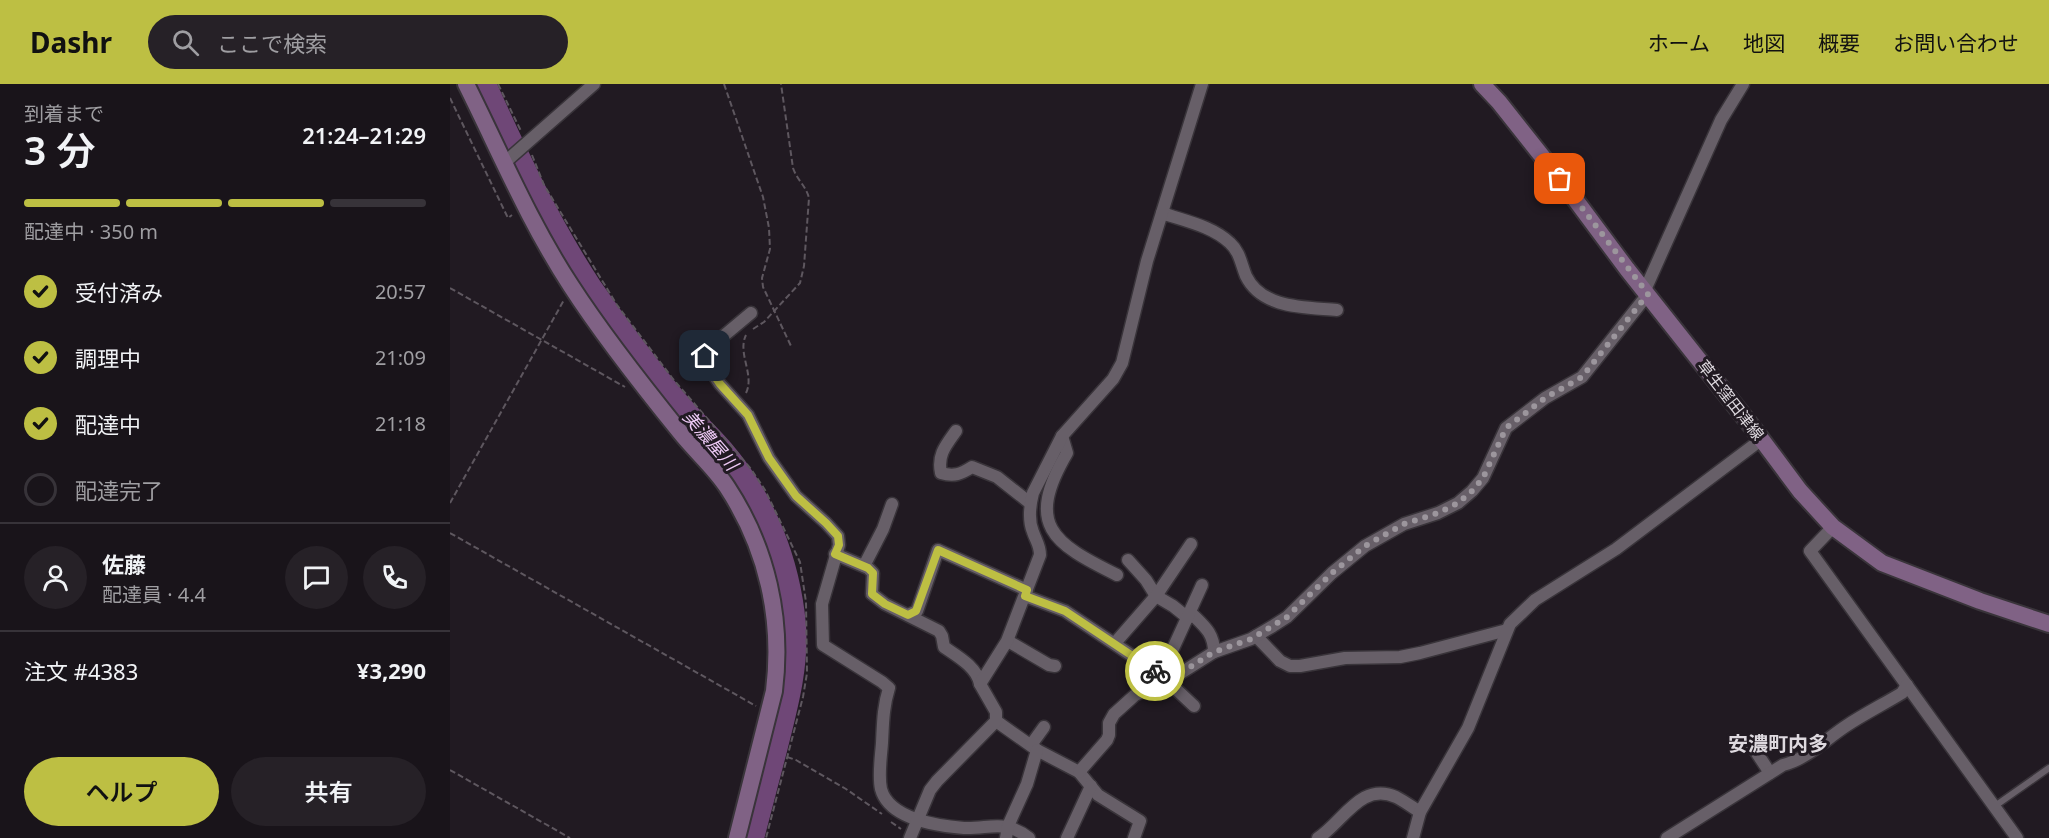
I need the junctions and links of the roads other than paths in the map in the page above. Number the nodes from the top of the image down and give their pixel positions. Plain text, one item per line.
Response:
1 (466, 84) edge
2 (594, 84) edge
3 (1202, 84) edge
4 (1482, 84) edge
5 (1743, 84) edge
6 (506, 162) junction
7 (1162, 213) junction
8 (1646, 292) junction
9 (1337, 310) dead end
10 (751, 313) dead end
11 (956, 431) dead end
12 (1062, 436) junction
13 (1762, 439) junction
14 (1030, 503) junction
15 (892, 504) dead end
16 (1833, 527) junction
17 (1191, 544) dead end
18 (835, 554) junction
19 (1128, 560) dead end
20 (864, 566) junction
21 (1117, 575) dead end
22 (1202, 585) dead end
23 (1026, 593) junction
24 (1156, 596) junction
25 (908, 615) junction
26 (1189, 616) junction
27 (2049, 624) edge
28 (1507, 630) junction
29 (1256, 636) junction
30 (1008, 641) junction
31 (1115, 644) junction
32 (1214, 652) junction
33 (1055, 666) dead end
34 (1163, 677) junction
35 (980, 684) junction
36 (1907, 685) junction
37 (1194, 706) dead end
38 (996, 721) junction
39 (1044, 727) dead end
40 (1749, 741) dead end
41 (1034, 747) junction
42 (2049, 768) edge
43 (1079, 772) junction
44 (1770, 773) junction
45 (1091, 786) junction
46 (1995, 806) junction
47 (1420, 812) junction
48 (917, 820) junction
49 (1007, 832) edge
50 (910, 837) edge
51 (1137, 837) edge
52 (737, 838) edge
53 (1029, 838) edge
54 (1067, 838) edge
55 (1318, 838) edge
56 (1413, 838) edge
57 (1667, 838) edge
58 (2017, 838) edge

1 - 6 street
2 - 6 street
3 - 7 street
4 - 8 street, 草生窪田津線
5 - 8 street
6 - 52 street
7 - 9 street
7 - 12 street
8 - 13 street, 草生窪田津線
8 - 29 street
10 - 18 street
11 - 14 street
12 - 14 street
12 - 21 street
13 - 16 street, 草生窪田津線
13 - 28 street
14 - 23 street
15 - 20 street
16 - 27 street, 草生窪田津線
16 - 36 street
17 - 24 street
18 - 20 street
18 - 48 street
19 - 24 street
20 - 25 street
22 - 26 street
23 - 25 street
23 - 30 street
23 - 31 street
24 - 26 street
24 - 31 street
25 - 35 street
26 - 32 street
26 - 34 street
28 - 29 street
28 - 47 street
29 - 32 street
30 - 33 street
30 - 35 street
31 - 34 street
32 - 34 street
34 - 37 street
34 - 43 street
35 - 38 street
36 - 44 street
36 - 46 street
38 - 41 street
38 - 48 street
39 - 41 street
40 - 44 street
41 - 43 street
41 - 49 street
42 - 46 lane
43 - 45 street
44 - 57 street
45 - 51 street
45 - 54 street
46 - 58 street
47 - 55 street
47 - 56 street
48 - 49 street
48 - 50 street
49 - 53 street

